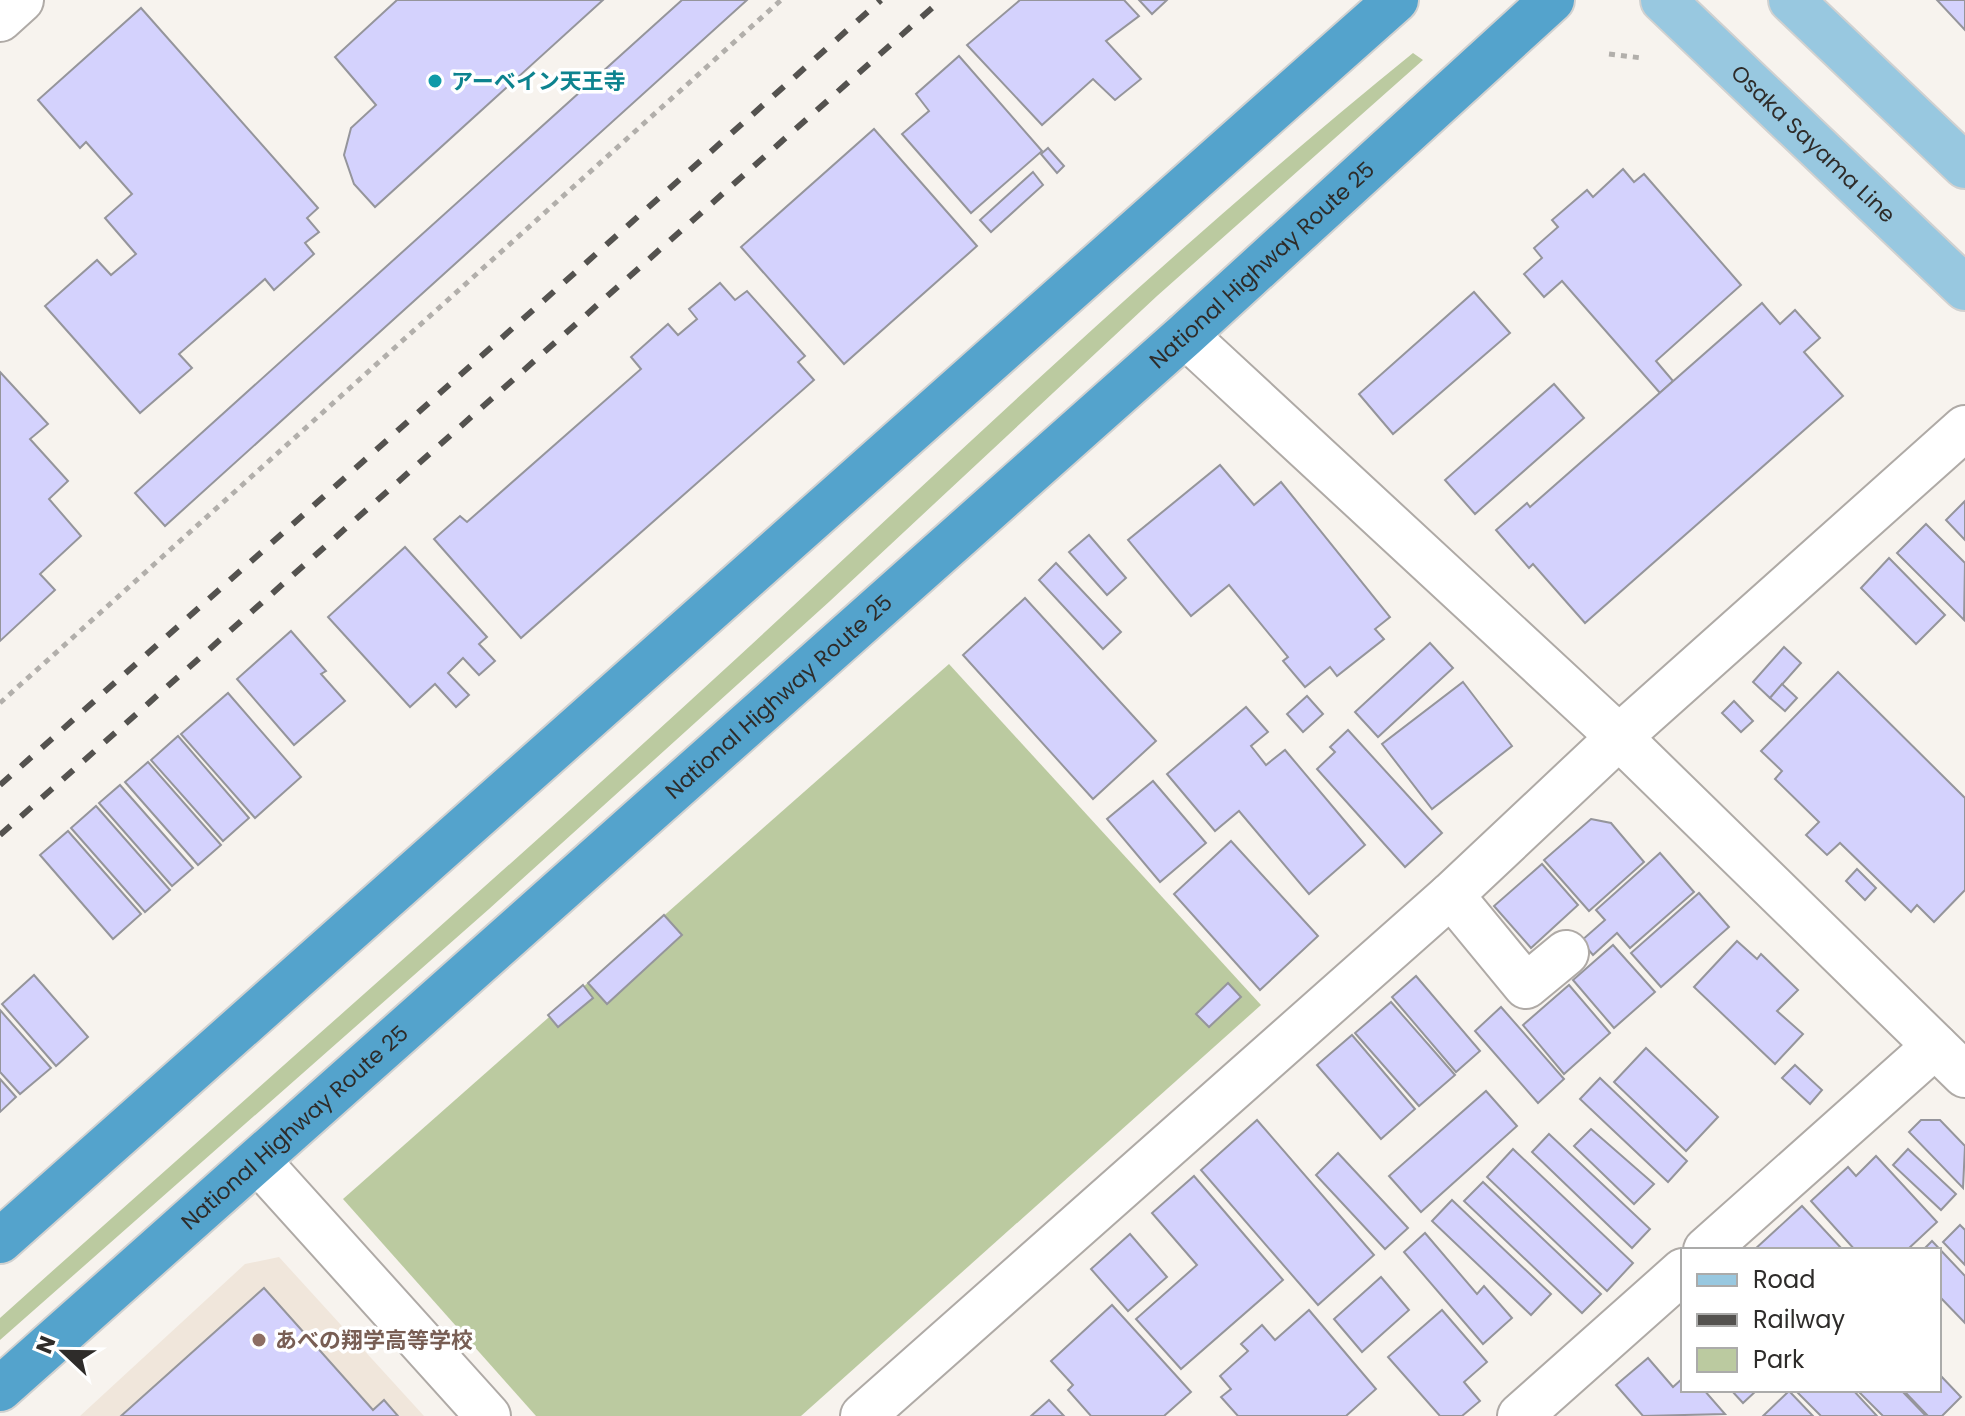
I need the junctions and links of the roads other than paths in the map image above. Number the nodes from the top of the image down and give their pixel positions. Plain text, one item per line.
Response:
1 (21, 0) edge
2 (1396, 0) edge
3 (1552, 0) edge
4 (1663, 0) edge
5 (1791, 0) edge
6 (0, 19) edge
7 (1965, 166) edge
8 (1965, 288) edge
9 (1185, 335) junction
10 (1965, 428) edge
11 (1619, 737) junction
12 (1451, 895) junction
13 (1566, 953) dead end
14 (1950, 1060) edge
15 (258, 1161) junction
16 (0, 1241) edge
17 (1709, 1248) edge
18 (1681, 1273) edge
19 (0, 1389) edge
20 (488, 1416) edge
21 (863, 1416) edge
22 (1520, 1416) edge

1 - 6 street
2 - 16 highway
3 - 9 highway, National Highway Route 25
4 - 8 main road, Osaka Sayama Line
5 - 7 main road
9 - 11 street
9 - 15 highway, National Highway Route 25
10 - 11 street
11 - 12 street
11 - 14 street
12 - 13 street
12 - 21 street
14 - 17 street
15 - 19 highway, National Highway Route 25
15 - 20 street
18 - 22 street

